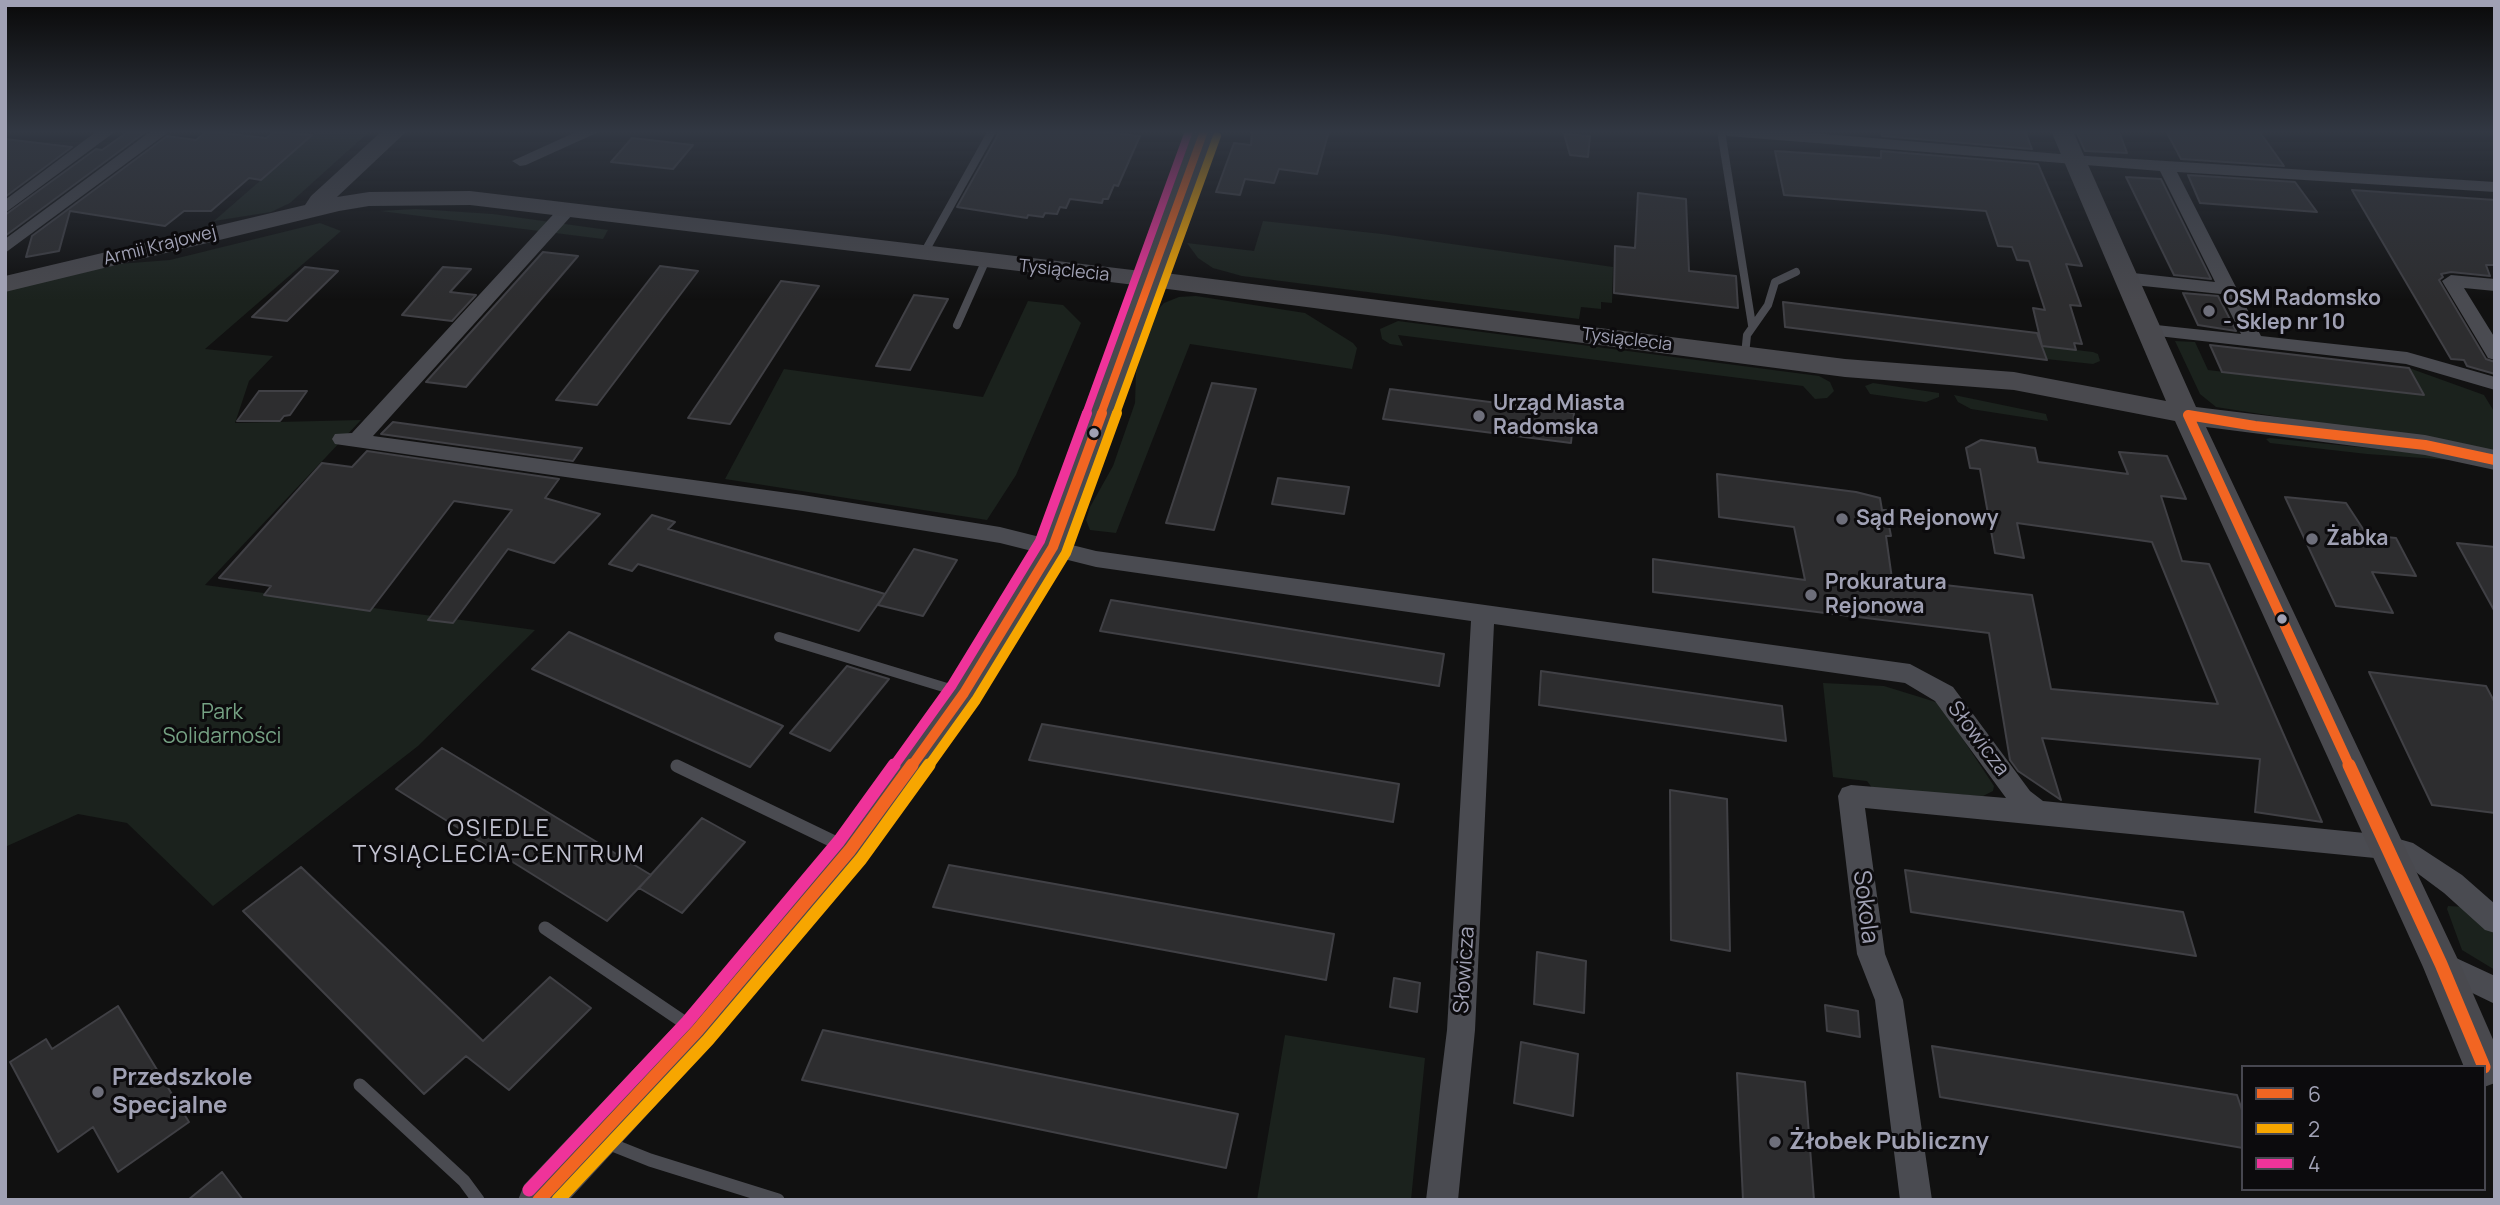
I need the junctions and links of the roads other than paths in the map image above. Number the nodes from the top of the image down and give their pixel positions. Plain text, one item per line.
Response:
1 (33, 187) edge
2 (87, 187) edge
3 (334, 187) edge
4 (387, 187) edge
5 (959, 187) edge
6 (1184, 187) edge
7 (1730, 187) edge
8 (2084, 187) edge
9 (2177, 187) edge
10 (447, 197) junction
11 (5, 208) edge
12 (315, 209) junction
13 (567, 210) junction
14 (5, 248) edge
15 (924, 253) junction
16 (985, 262) junction
17 (1796, 272) dead end
18 (2124, 278) junction
19 (1152, 280) junction
20 (5, 284) edge
21 (2495, 285) edge
22 (2230, 289) junction
23 (957, 325) dead end
24 (1752, 325) junction
25 (2147, 330) junction
26 (2254, 342) junction
27 (2495, 354) edge
28 (1745, 355) junction
29 (2495, 384) edge
30 (2193, 426) junction
31 (2495, 463) edge
32 (1053, 547) junction
33 (1483, 614) junction
34 (779, 637) dead end
35 (964, 693) junction
36 (677, 766) dead end
37 (2037, 812) junction
38 (2385, 847) junction
39 (850, 850) junction
40 (2495, 921) edge
41 (545, 928) dead end
42 (2441, 964) junction
43 (2495, 991) edge
44 (697, 1031) junction
45 (2483, 1065) edge
46 (2486, 1072) edge
47 (360, 1085) dead end
48 (2495, 1093) edge
49 (598, 1139) junction
50 (732, 1192) edge
51 (478, 1200) edge
52 (539, 1200) edge
53 (778, 1200) edge
54 (1442, 1200) edge
55 (1916, 1200) edge

1 - 11 street
2 - 14 street
3 - 12 street
4 - 10 street
5 - 15 lane
6 - 19 street
7 - 24 lane
8 - 18 street
9 - 22 street
10 - 12 street, Tysiąclecia
10 - 13 street, Tysiąclecia
12 - 20 street, Armii Krajowej
13 - 15 street, Tysiąclecia
13 - 32 street, Słowicza
15 - 16 street, Tysiąclecia
16 - 19 street, Tysiąclecia
16 - 23 lane
17 - 24 lane
18 - 22 street
18 - 25 street
19 - 28 street, Tysiąclecia
19 - 32 street
21 - 27 street
22 - 26 street
24 - 28 lane
25 - 26 street
25 - 30 street
26 - 29 street
28 - 30 street, Tysiąclecia
30 - 31 street, Tysiąclecia
30 - 38 street
32 - 33 street, Słowicza
32 - 35 street
33 - 37 street, Słowicza
33 - 54 street, Słowicza
34 - 35 lane
35 - 39 street
36 - 39 lane
37 - 38 street
37 - 55 street, Sokola
38 - 40 street
38 - 42 street
39 - 44 street
41 - 44 lane
42 - 43 street
42 - 45 street
44 - 49 street
46 - 48 street
47 - 51 lane
49 - 50 lane
49 - 52 street
50 - 53 lane

